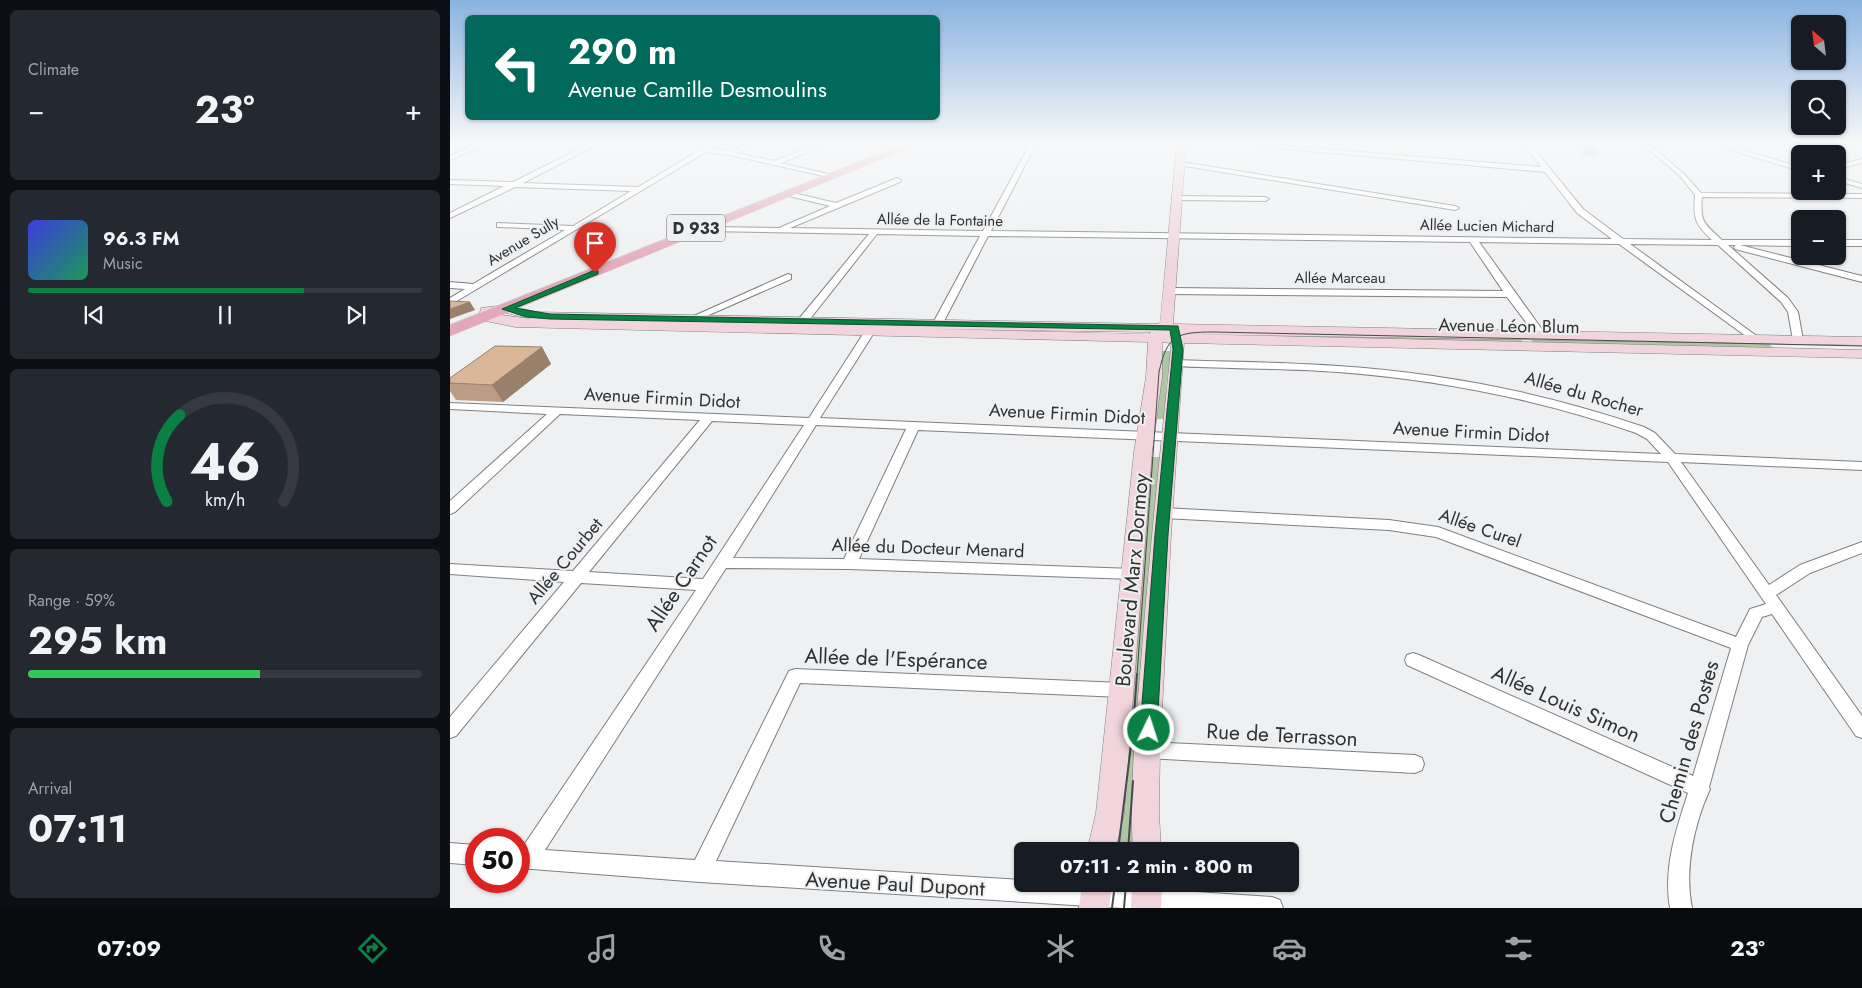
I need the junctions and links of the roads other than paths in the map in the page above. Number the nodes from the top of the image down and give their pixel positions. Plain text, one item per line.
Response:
1 (510, 186) edge
2 (574, 186) edge
3 (644, 186) edge
4 (800, 186) edge
5 (810, 186) edge
6 (881, 186) edge
7 (1011, 186) edge
8 (1179, 186) edge
9 (1320, 186) edge
10 (1560, 186) edge
11 (1692, 186) edge
12 (639, 189) junction
13 (792, 194) junction
14 (1699, 195) junction
15 (1862, 196) edge
16 (1178, 198) junction
17 (1265, 199) dead end
18 (836, 205) junction
19 (1455, 208) dead end
20 (450, 216) edge
21 (500, 225) dead end
22 (574, 228) junction
23 (705, 229) junction
24 (778, 230) junction
25 (875, 232) junction
26 (986, 234) junction
27 (1174, 237) junction
28 (1473, 240) junction
29 (1622, 241) junction
30 (1719, 242) junction
31 (1791, 243) edge
32 (1846, 243) edge
33 (1862, 243) edge
34 (788, 277) dead end
35 (1862, 278) edge
36 (450, 284) edge
37 (475, 287) junction
38 (1169, 291) junction
39 (1510, 294) junction
40 (450, 302) edge
41 (506, 309) junction
42 (486, 314) junction
43 (690, 320) junction
44 (802, 322) junction
45 (450, 325) edge
46 (937, 325) junction
47 (450, 331) edge
48 (870, 331) junction
49 (1166, 331) junction
50 (1541, 335) junction
51 (1754, 339) junction
52 (1798, 340) junction
53 (1862, 341) edge
54 (1862, 354) edge
55 (1176, 363) junction
56 (450, 406) edge
57 (558, 410) junction
58 (709, 417) junction
59 (812, 422) junction
60 (914, 425) junction
61 (1144, 435) junction
62 (1172, 436) junction
63 (1672, 458) junction
64 (1862, 466) edge
65 (450, 509) edge
66 (1164, 512) junction
67 (1862, 547) edge
68 (722, 563) junction
69 (849, 564) junction
70 (450, 569) edge
71 (1133, 574) junction
72 (575, 578) junction
73 (706, 585) junction
74 (1771, 600) junction
75 (1740, 645) junction
76 (1413, 660) dead end
77 (1122, 690) junction
78 (450, 730) edge
79 (1862, 730) edge
80 (1147, 750) junction
81 (1415, 764) dead end
82 (1700, 789) junction
83 (1103, 842) edge
84 (1147, 842) edge
85 (530, 849) edge
86 (450, 853) edge
87 (465, 854) edge
88 (530, 860) edge
89 (700, 872) junction
90 (1095, 896) edge
91 (1147, 897) edge
92 (1272, 908) edge
93 (1681, 908) edge

1 - 20 street
2 - 12 street
3 - 12 street, Avenue Sully
4 - 42 main road, D 933
5 - 13 main road, D 933
6 - 18 street
7 - 26 street
8 - 16 main road
9 - 19 street
10 - 29 street
11 - 14 street
12 - 22 street, Avenue Sully
13 - 18 street
13 - 23 main road, D 933
14 - 15 street
14 - 30 street
16 - 17 street
16 - 27 main road
18 - 24 street
21 - 22 street
22 - 37 street, Avenue Sully
23 - 24 street, Allée de la Fontaine
23 - 41 main road, D 933
24 - 25 street, Allée de la Fontaine
25 - 26 street, Allée de la Fontaine
25 - 44 street
26 - 27 street, Allée de la Fontaine
26 - 46 street
27 - 28 street, Allée Lucien Michard
27 - 38 main road
28 - 29 street, Allée Lucien Michard
28 - 39 street
29 - 30 street, Allée Lucien Michard
29 - 51 street
30 - 31 street, Allée Lucien Michard
30 - 35 street
30 - 52 street
32 - 33 street
34 - 43 street
36 - 37 street
37 - 40 street, Avenue Sully
38 - 39 street, Allée Marceau
38 - 49 main road
39 - 50 street
41 - 42 main road, D 933
41 - 43 main road
42 - 45 main road, D 933
42 - 47 main road, D 933
42 - 48 main road
43 - 44 main road
44 - 46 main road
46 - 49 main road
48 - 49 main road
48 - 59 street, Allée Carnot
49 - 50 main road, Avenue Léon Blum
49 - 54 main road, Avenue Léon Blum
49 - 55 main road, Boulevard Marx Dormoy
49 - 61 main road, Boulevard Marx Dormoy
50 - 51 main road, Avenue Léon Blum
51 - 52 main road, Avenue Léon Blum
52 - 53 main road, Avenue Léon Blum
55 - 62 main road, Boulevard Marx Dormoy
55 - 63 street, Allée du Rocher
56 - 57 street, Avenue Firmin Didot
57 - 58 street, Avenue Firmin Didot
57 - 65 street
58 - 59 street, Avenue Firmin Didot
58 - 72 street, Allée Courbet
59 - 60 street, Avenue Firmin Didot
59 - 68 street, Allée Carnot
60 - 61 street, Avenue Firmin Didot
60 - 69 street
61 - 62 street, Avenue Firmin Didot
61 - 71 main road, Boulevard Marx Dormoy
62 - 63 street, Avenue Firmin Didot
62 - 66 main road, Boulevard Marx Dormoy
63 - 64 street, Avenue Firmin Didot
63 - 74 street, Allée du Rocher
66 - 75 street, Allée Curel
66 - 80 main road, Boulevard Marx Dormoy
67 - 74 street, Chemin des Postes
68 - 69 street, Allée du Docteur Menard
68 - 73 street, Allée Carnot
69 - 71 street, Allée du Docteur Menard
70 - 72 street
71 - 77 main road, Boulevard Marx Dormoy
72 - 73 street
72 - 78 street, Allée Courbet
73 - 85 street, Allée Carnot
74 - 75 street, Chemin des Postes
74 - 79 street, Allée du Rocher
75 - 82 street, Chemin des Postes
76 - 82 street, Allée Louis Simon
77 - 83 main road, Boulevard Marx Dormoy
77 - 89 street, Allée de l'Espérance
80 - 81 street, Rue de Terrasson
80 - 84 main road, Boulevard Marx Dormoy
82 - 93 street, Chemin des Postes
86 - 87 street
88 - 89 street, Avenue Paul Dupont
89 - 90 street, Avenue Paul Dupont
90 - 91 street, Avenue Paul Dupont
91 - 92 street, Avenue Paul Dupont

